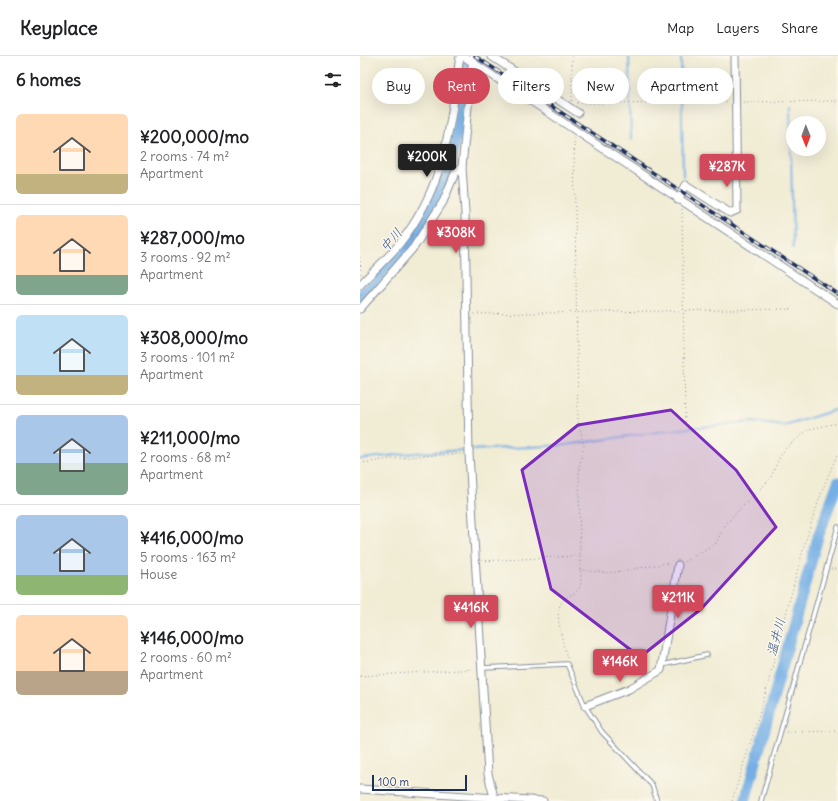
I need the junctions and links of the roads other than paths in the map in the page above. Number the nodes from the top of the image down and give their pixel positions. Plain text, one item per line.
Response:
1 (461, 56) edge
2 (490, 56) edge
3 (735, 56) edge
4 (472, 59) edge
5 (578, 113) dead end
6 (462, 167) junction
7 (680, 201) junction
8 (361, 284) edge
9 (838, 304) edge
10 (360, 309) edge
11 (838, 527) edge
12 (678, 565) road end
13 (707, 655) dead end
14 (661, 666) junction
15 (482, 668) junction
16 (585, 706) junction
17 (360, 789) edge
18 (495, 800) edge
19 (543, 801) edge
20 (657, 801) edge
21 (761, 801) edge

1 - 4 street
1 - 8 street
2 - 5 street
3 - 7 street
4 - 6 street
4 - 7 street
6 - 10 street
6 - 15 street
7 - 9 street
11 - 21 lane
12 - 14 street
13 - 14 lane
14 - 16 street
15 - 16 lane
15 - 18 street
16 - 20 lane
17 - 18 street
18 - 19 street

